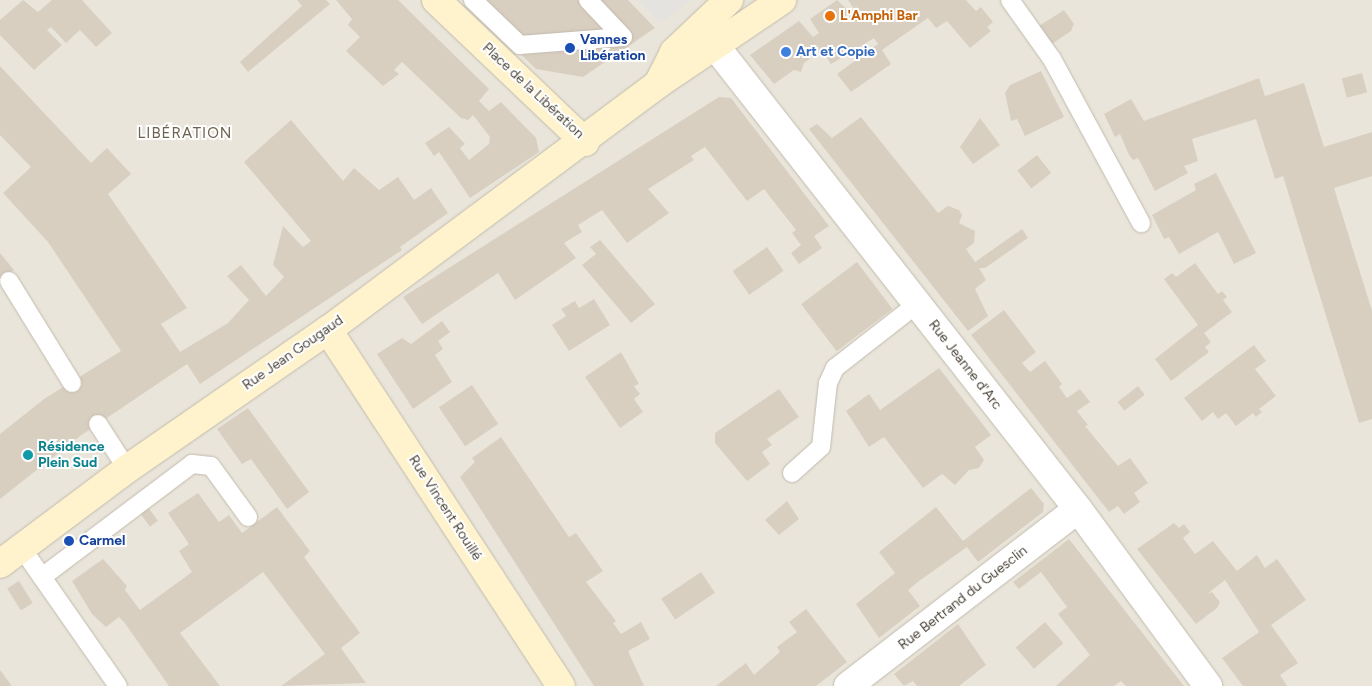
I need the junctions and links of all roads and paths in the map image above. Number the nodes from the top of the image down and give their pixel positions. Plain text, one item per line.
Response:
1 (436, 0) edge
2 (473, 0) edge
3 (588, 0) edge
4 (729, 0) edge
5 (782, 0) edge
6 (1010, 0) edge
7 (716, 47) junction
8 (658, 84) junction
9 (585, 142) junction
10 (1141, 223) dead end
11 (9, 281) dead end
12 (917, 304) junction
13 (328, 330) junction
14 (72, 383) dead end
15 (98, 424) dead end
16 (127, 469) junction
17 (792, 473) dead end
18 (1078, 509) junction
19 (248, 517) dead end
20 (21, 547) junction
21 (0, 564) edge
22 (42, 577) junction
23 (118, 686) edge
24 (561, 686) edge
25 (848, 686) edge
26 (1208, 686) edge

1 - 9 main road, Place de la Libération
2 - 3 lane
4 - 8 main road
5 - 7 main road, Place de la Libération
6 - 10 lane
7 - 8 main road, Place de la Libération
7 - 12 street, Rue Jeanne d'Arc
8 - 9 main road, Place de la Libération
9 - 13 main road, Rue Jean Gougaud
11 - 14 lane
12 - 17 lane
12 - 18 street, Rue Jeanne d'Arc
13 - 16 main road, Rue Jean Gougaud
13 - 24 main road, Rue Vincent Rouillé
15 - 16 lane
16 - 20 main road, Rue Jean Gougaud
18 - 25 street, Rue Bertrand du Guesclin
18 - 26 street, Rue Jeanne d'Arc
19 - 22 lane
20 - 21 main road, Rue Jean Gougaud
20 - 22 lane
22 - 23 lane

